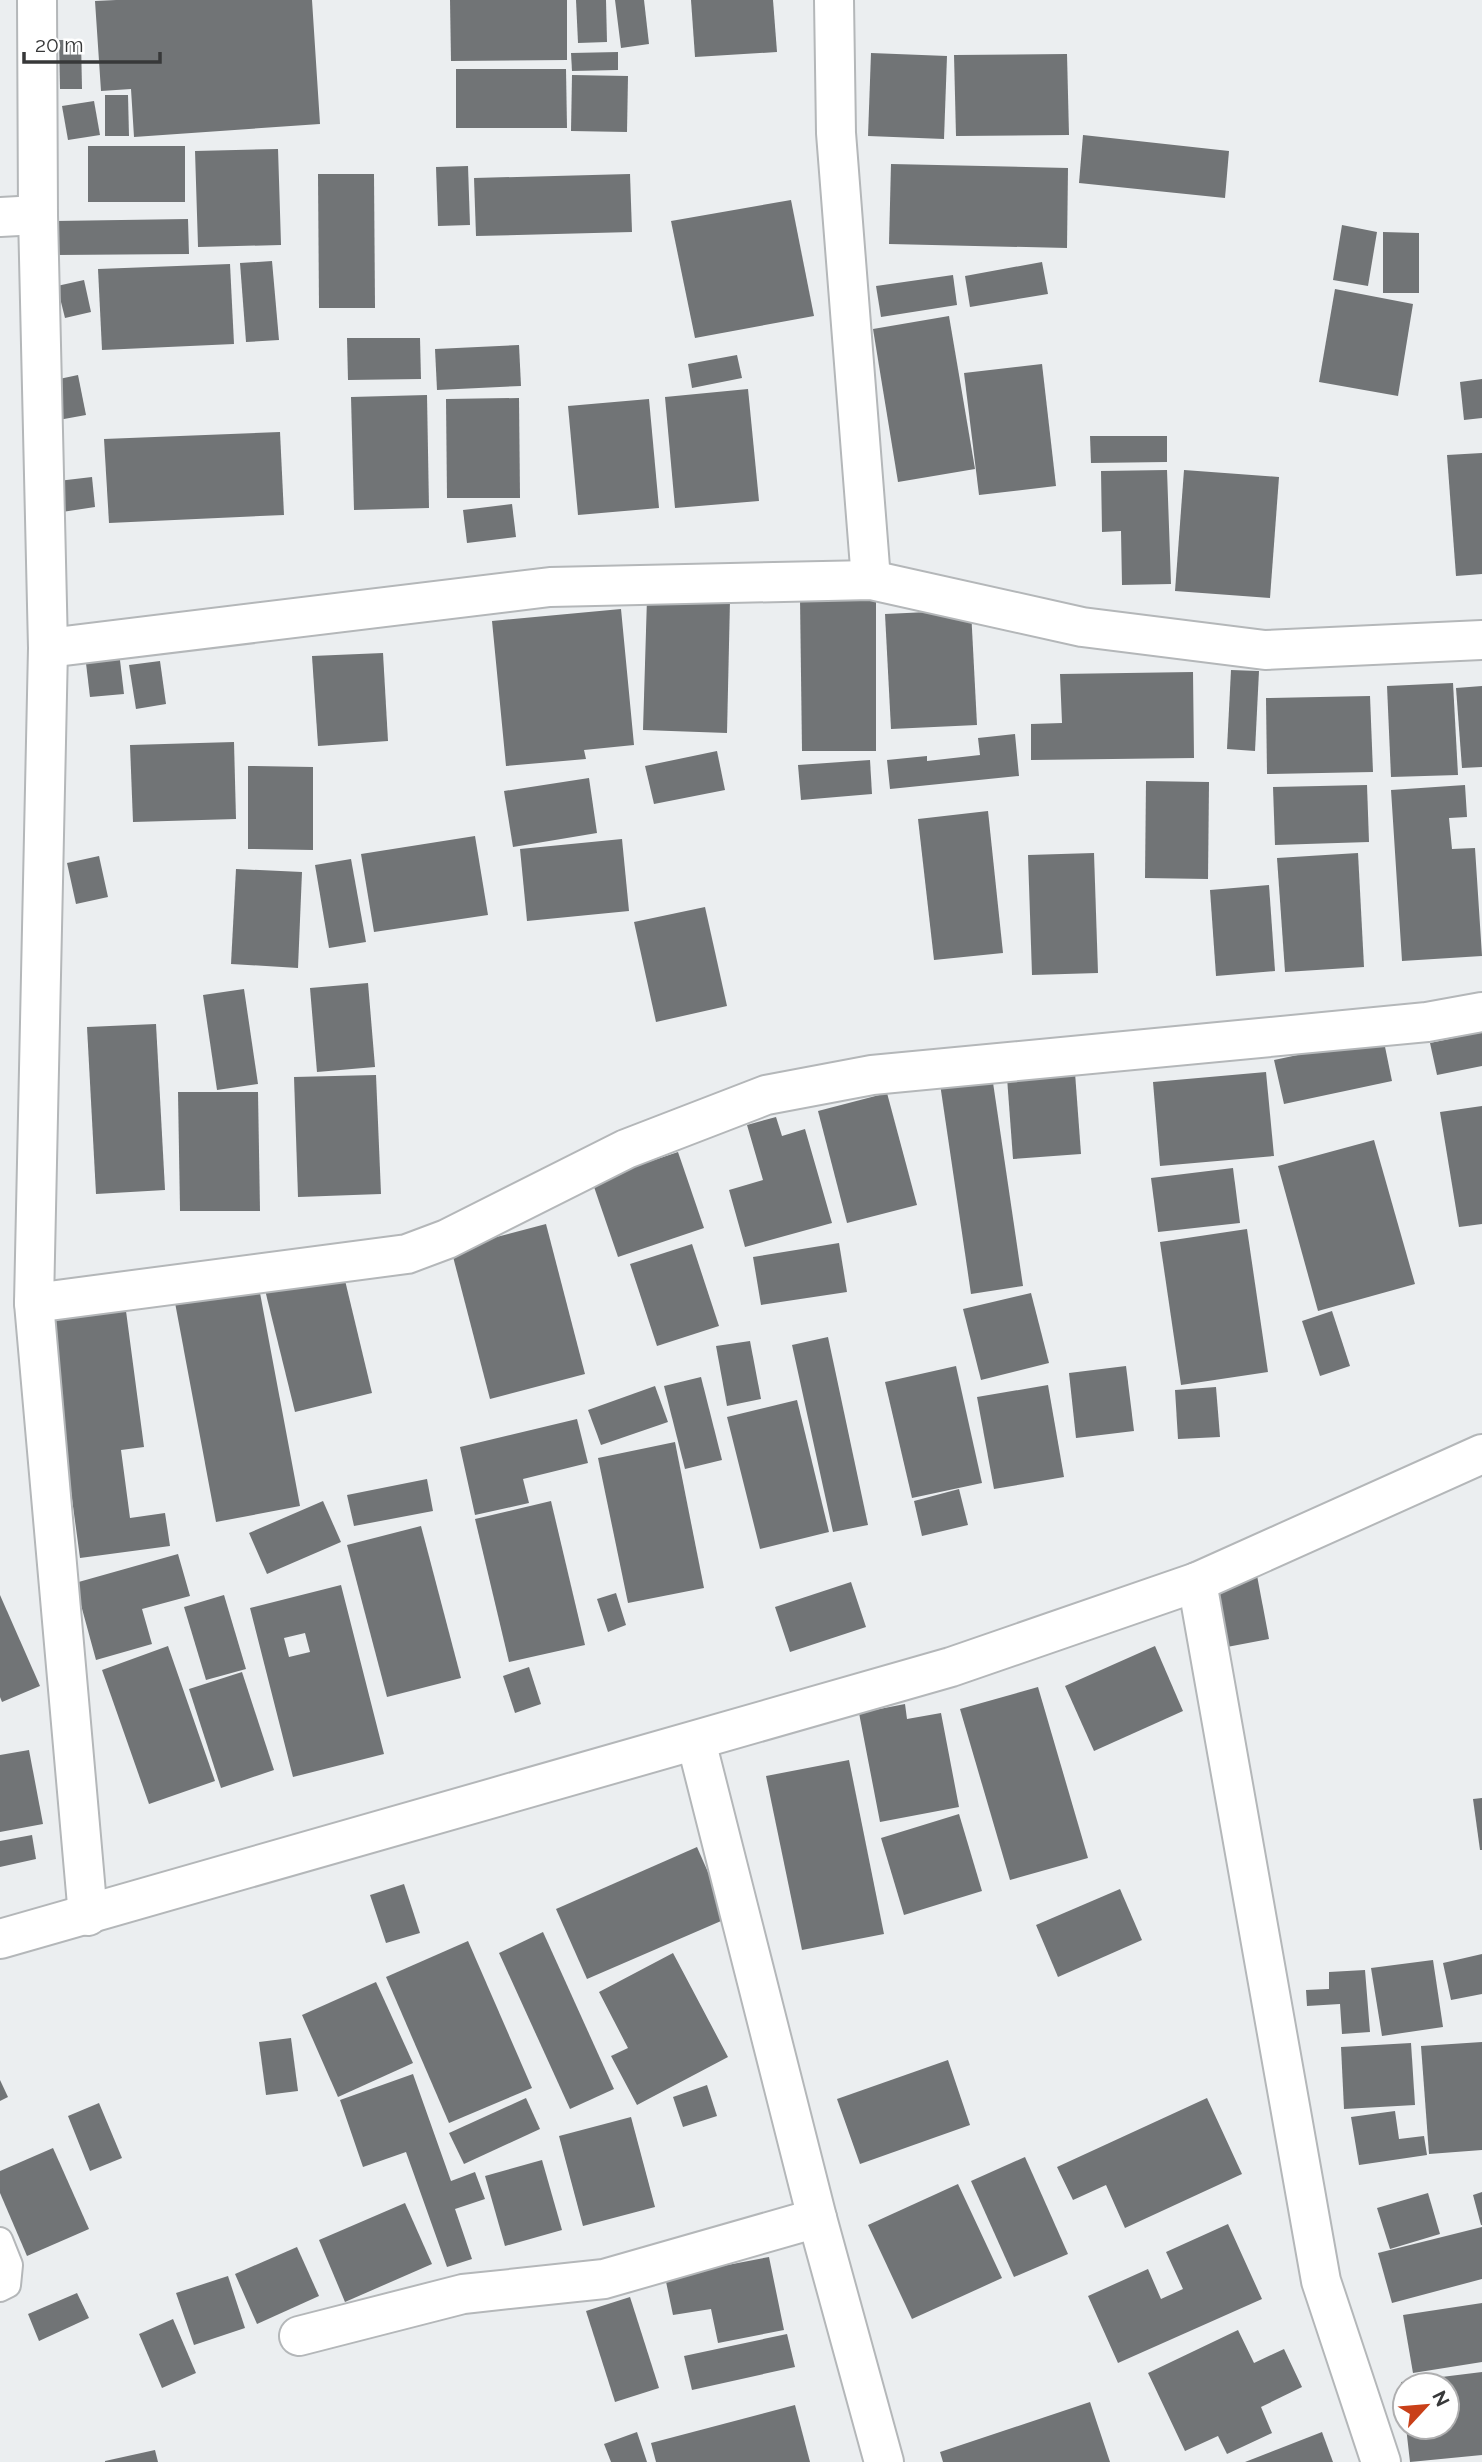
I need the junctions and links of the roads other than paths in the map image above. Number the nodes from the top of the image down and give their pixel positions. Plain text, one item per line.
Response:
1 (37, 0) edge
2 (834, 0) edge
3 (38, 215) junction
4 (0, 217) edge
5 (871, 580) junction
6 (1482, 640) edge
7 (48, 648) junction
8 (1482, 1012) edge
9 (34, 1303) junction
10 (1482, 1454) edge
11 (1197, 1582) junction
12 (696, 1741) junction
13 (88, 1916) junction
14 (0, 1939) edge
15 (817, 2218) junction
16 (0, 2240) edge
17 (0, 2289) edge
18 (299, 2336) dead end
19 (884, 2462) edge
20 (1381, 2462) edge

1 - 3 street
2 - 5 street
3 - 4 street
3 - 7 street
5 - 6 street
5 - 7 street
7 - 9 street
8 - 9 street
9 - 13 street
10 - 11 street
11 - 12 street
11 - 20 street
12 - 13 street
12 - 15 street
13 - 14 street
15 - 18 street
15 - 19 street
16 - 17 lane

